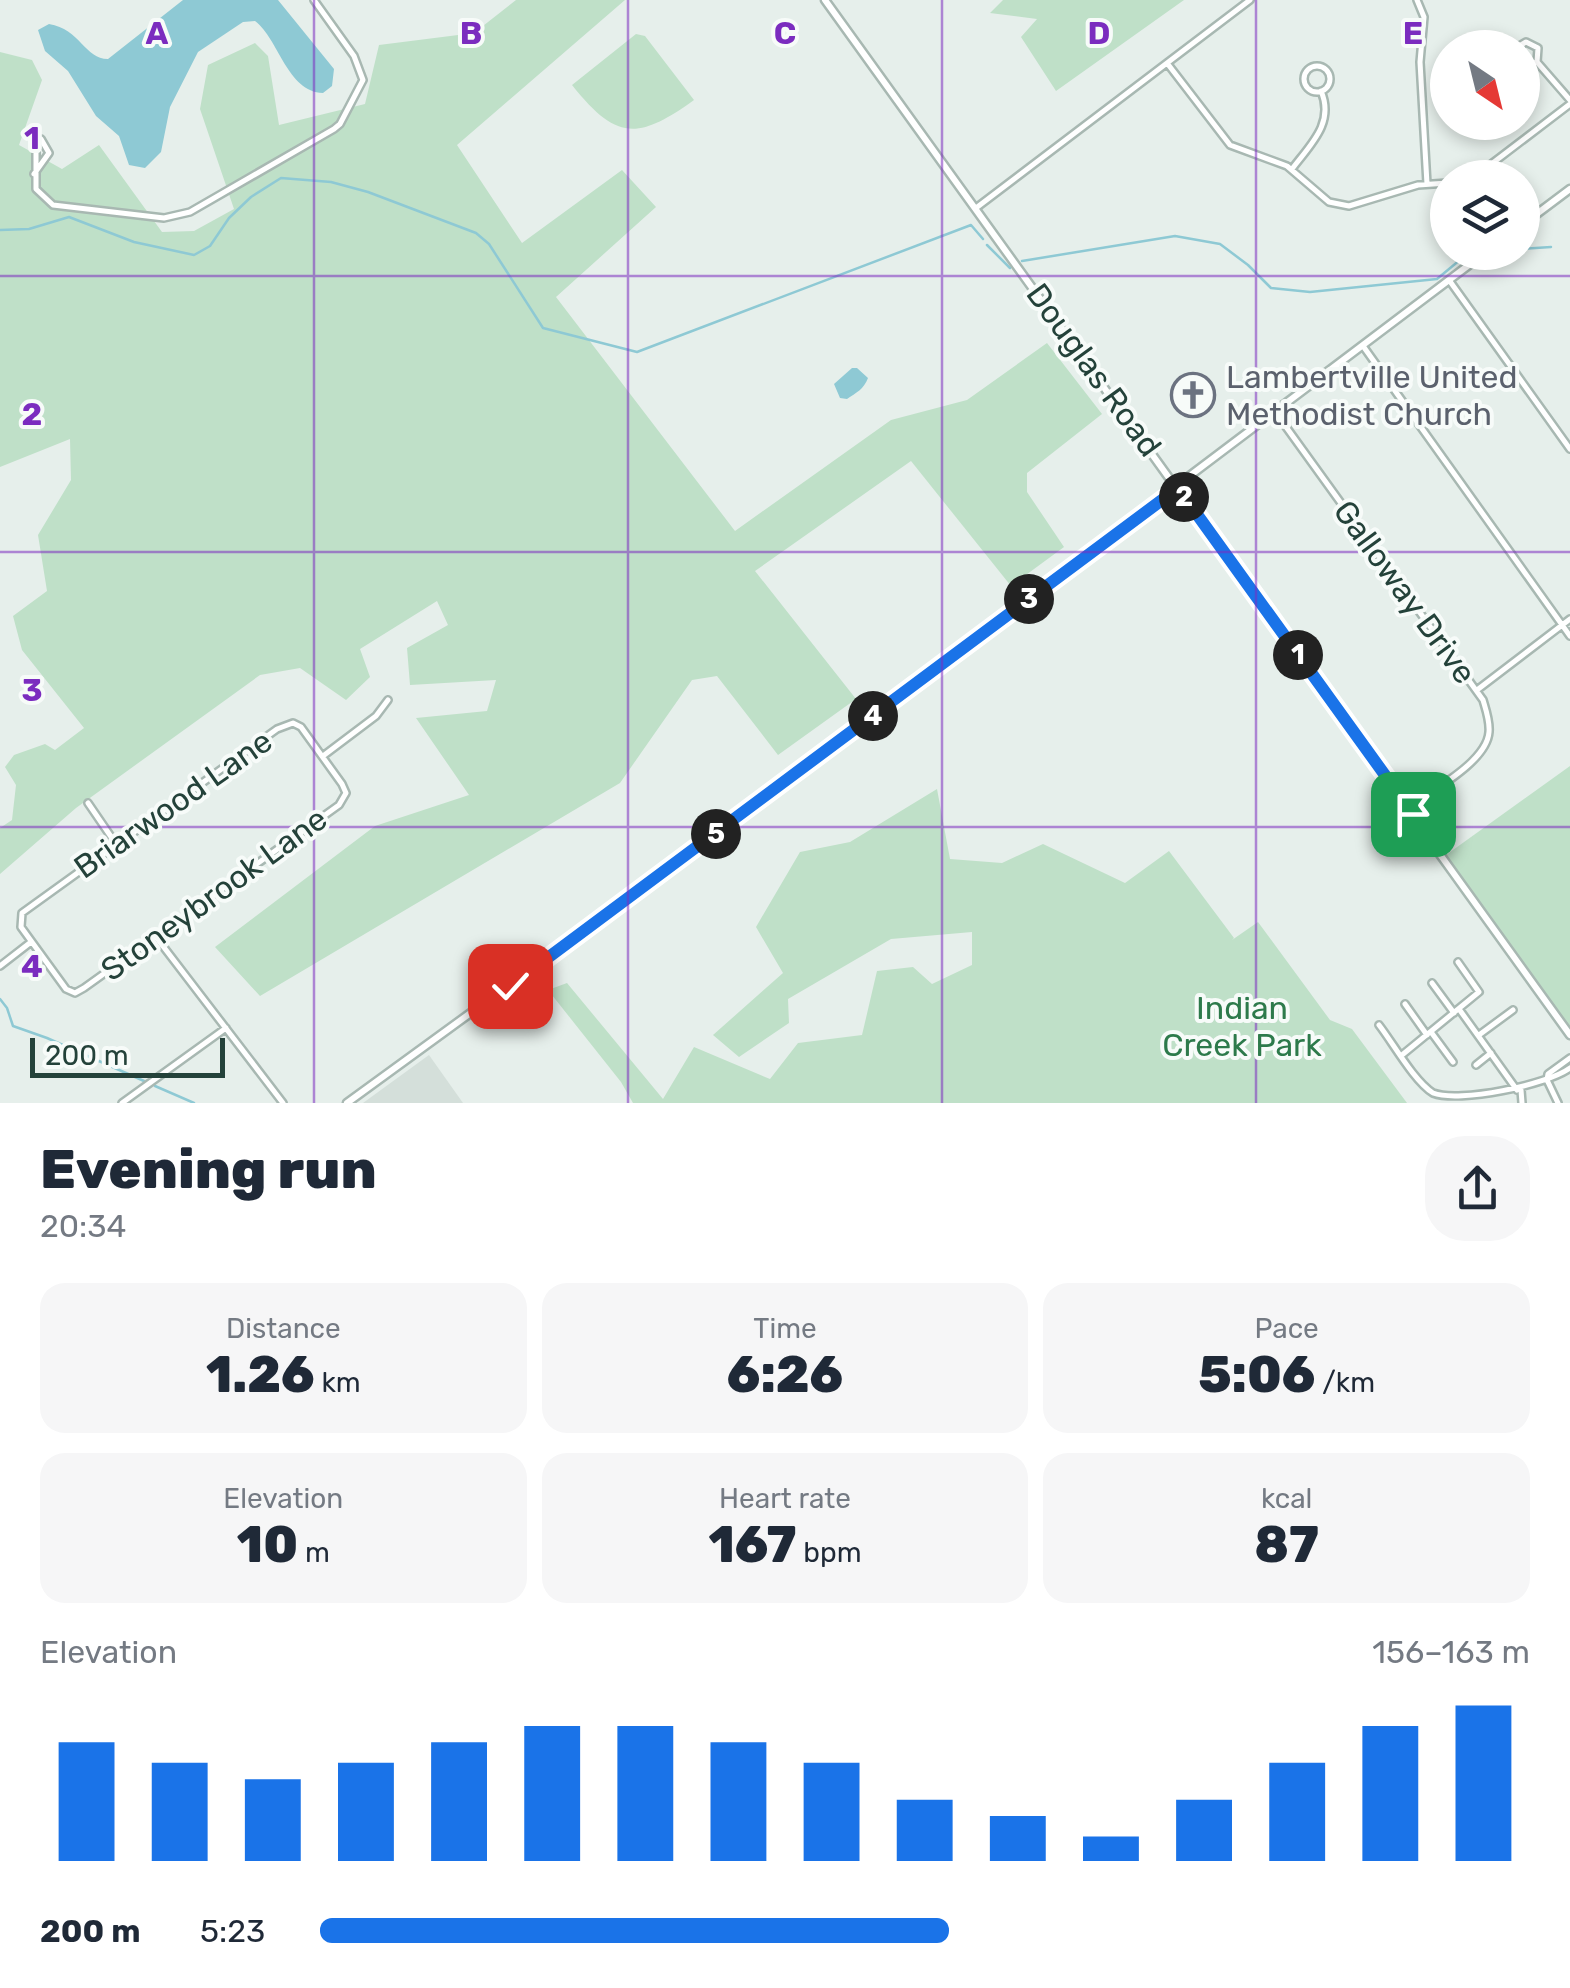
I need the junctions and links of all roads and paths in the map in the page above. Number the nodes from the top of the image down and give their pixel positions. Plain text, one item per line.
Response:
1 (314, 0) edge
2 (825, 0) edge
3 (1250, 0) edge
4 (1417, 0) edge
5 (1167, 63) junction
6 (1540, 67) edge
7 (1321, 91) junction
8 (1570, 102) edge
9 (1496, 160) edge
10 (1292, 170) junction
11 (34, 174) junction
12 (1427, 184) junction
13 (1430, 184) edge
14 (1570, 189) edge
15 (976, 208) junction
16 (1540, 212) edge
17 (1462, 270) edge
18 (1449, 280) junction
19 (1363, 346) junction
20 (1276, 412) junction
21 (1570, 449) edge
22 (1178, 488) junction
23 (1570, 619) edge
24 (1562, 625) junction
25 (1570, 636) edge
26 (1476, 690) junction
27 (388, 700) dead end
28 (322, 756) junction
29 (88, 802) dead end
30 (1408, 808) junction
31 (116, 844) junction
32 (20, 916) joint
33 (156, 937) junction
34 (31, 942) junction
35 (1458, 962) dead end
36 (0, 966) edge
37 (1432, 983) dead end
38 (1404, 1004) dead end
39 (1513, 1010) dead end
40 (1456, 1011) junction
41 (1379, 1024) dead end
42 (226, 1028) junction
43 (1429, 1033) junction
44 (1570, 1035) edge
45 (1478, 1036) junction
46 (1491, 1053) junction
47 (1402, 1055) junction
48 (1570, 1058) edge
49 (1453, 1062) dead end
50 (1476, 1065) dead end
51 (1570, 1068) edge
52 (1547, 1080) junction
53 (1519, 1090) junction
54 (1487, 1094) junction
55 (1454, 1101) edge
56 (122, 1103) edge
57 (283, 1103) edge
58 (347, 1103) edge
59 (1488, 1103) edge
60 (1522, 1103) edge
61 (1558, 1103) edge

1 - 11 street
2 - 15 street, Douglas Road
3 - 5 street
4 - 12 street
5 - 10 street
5 - 15 street
6 - 8 street
7 - 7 street
7 - 10 street
8 - 9 street
10 - 12 street
11 - 11 street
12 - 13 street
14 - 16 street
15 - 22 street, Douglas Road
17 - 18 street
18 - 19 street
18 - 21 street
19 - 20 street
19 - 24 street
20 - 22 street
20 - 26 street, Galloway Drive
22 - 30 street, Douglas Road
22 - 58 street
23 - 24 street
24 - 25 street
24 - 26 street
26 - 30 street, Galloway Drive
27 - 28 street, Stoneybrook Lane
28 - 31 street, Briarwood Lane
28 - 33 street, Stoneybrook Lane
29 - 31 street
30 - 44 street, Douglas Road
31 - 32 street, Briarwood Lane
32 - 34 street, Stoneybrook Lane
33 - 34 street, Stoneybrook Lane
33 - 42 street
34 - 36 street
35 - 40 street
37 - 40 street
38 - 43 street
39 - 45 street
40 - 43 street
40 - 45 street
41 - 47 street
42 - 56 street
42 - 57 street
43 - 47 street
43 - 49 street
45 - 46 street
46 - 50 street
46 - 53 street
47 - 55 street
48 - 52 street
51 - 52 street
52 - 53 street
52 - 61 street
53 - 54 street
53 - 60 street
54 - 55 street
54 - 59 street

